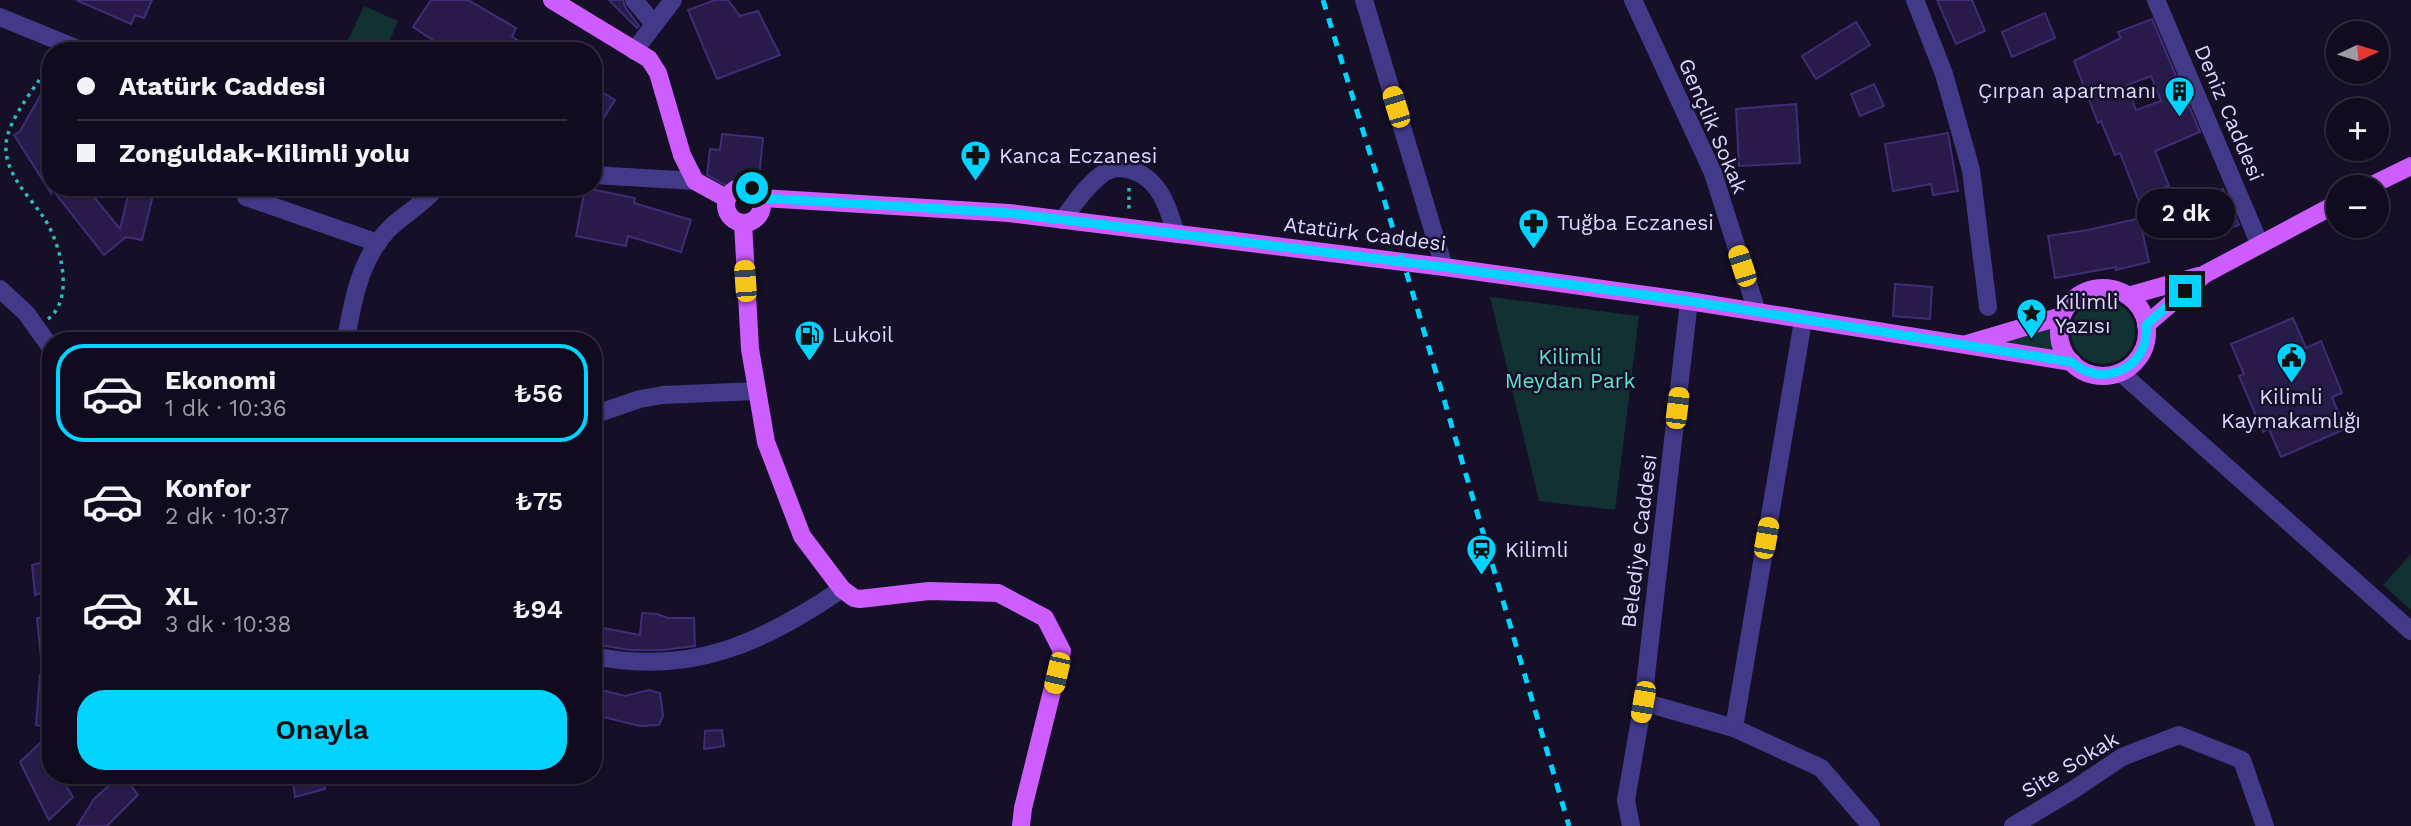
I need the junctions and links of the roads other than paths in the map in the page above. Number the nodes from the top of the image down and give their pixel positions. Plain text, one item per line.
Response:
1 (552, 0) edge
2 (634, 0) edge
3 (673, 0) edge
4 (1364, 0) edge
5 (1633, 0) edge
6 (2156, 0) edge
7 (1912, 2) edge
8 (0, 17) edge
9 (654, 24) junction
10 (61, 42) edge
11 (634, 51) junction
12 (2411, 166) edge
13 (602, 176) edge
14 (2389, 177) edge
15 (695, 181) junction
16 (246, 196) edge
17 (428, 196) edge
18 (726, 198) junction
19 (761, 198) junction
20 (2326, 209) edge
21 (1062, 220) junction
22 (743, 223) junction
23 (1176, 234) junction
24 (377, 243) junction
25 (2260, 245) junction
26 (1444, 267) junction
27 (2205, 274) junction
28 (0, 289) edge
29 (2128, 296) junction
30 (1689, 301) junction
31 (1988, 307) dead end
32 (1757, 312) junction
33 (2062, 316) junction
34 (1803, 321) junction
35 (2146, 325) junction
36 (347, 332) edge
37 (42, 335) edge
38 (1960, 346) junction
39 (2072, 362) junction
40 (2120, 372) junction
41 (757, 391) junction
42 (602, 412) edge
43 (842, 589) junction
44 (2411, 631) edge
45 (602, 657) edge
46 (1643, 702) junction
47 (1734, 728) junction
48 (1021, 826) edge
49 (1631, 826) edge
50 (1871, 826) edge
51 (2013, 826) edge
52 (2265, 826) edge

1 - 11 main road
2 - 9 street
3 - 9 street
4 - 26 street
5 - 32 street, Gençlik Sokak
6 - 25 street, Deniz Caddesi
7 - 31 street
8 - 10 street
9 - 11 street
11 - 15 main road
12 - 14 main road
13 - 15 street
15 - 18 main road
16 - 24 street
17 - 24 street
18 - 19 main road
18 - 22 main road
19 - 21 main road, Atatürk Caddesi
19 - 22 main road
20 - 25 main road
21 - 23 main road, Atatürk Caddesi
21 - 23 street
22 - 41 main road
23 - 26 main road, Atatürk Caddesi
24 - 36 street
25 - 27 main road
26 - 30 main road, Atatürk Caddesi
27 - 29 main road
27 - 35 main road
28 - 37 street
29 - 33 main road
29 - 35 main road
30 - 32 main road, Atatürk Caddesi
30 - 46 street, Belediye Caddesi
32 - 34 main road, Atatürk Caddesi
33 - 38 main road, Atatürk Caddesi
33 - 39 main road
34 - 38 main road, Atatürk Caddesi
34 - 47 street
35 - 40 main road
38 - 39 main road, Atatürk Caddesi
39 - 40 main road
40 - 44 street
41 - 42 street
41 - 43 main road
43 - 45 street
43 - 48 main road
46 - 47 street
46 - 49 street, Belediye Caddesi
47 - 50 street
51 - 52 street, Site Sokak

